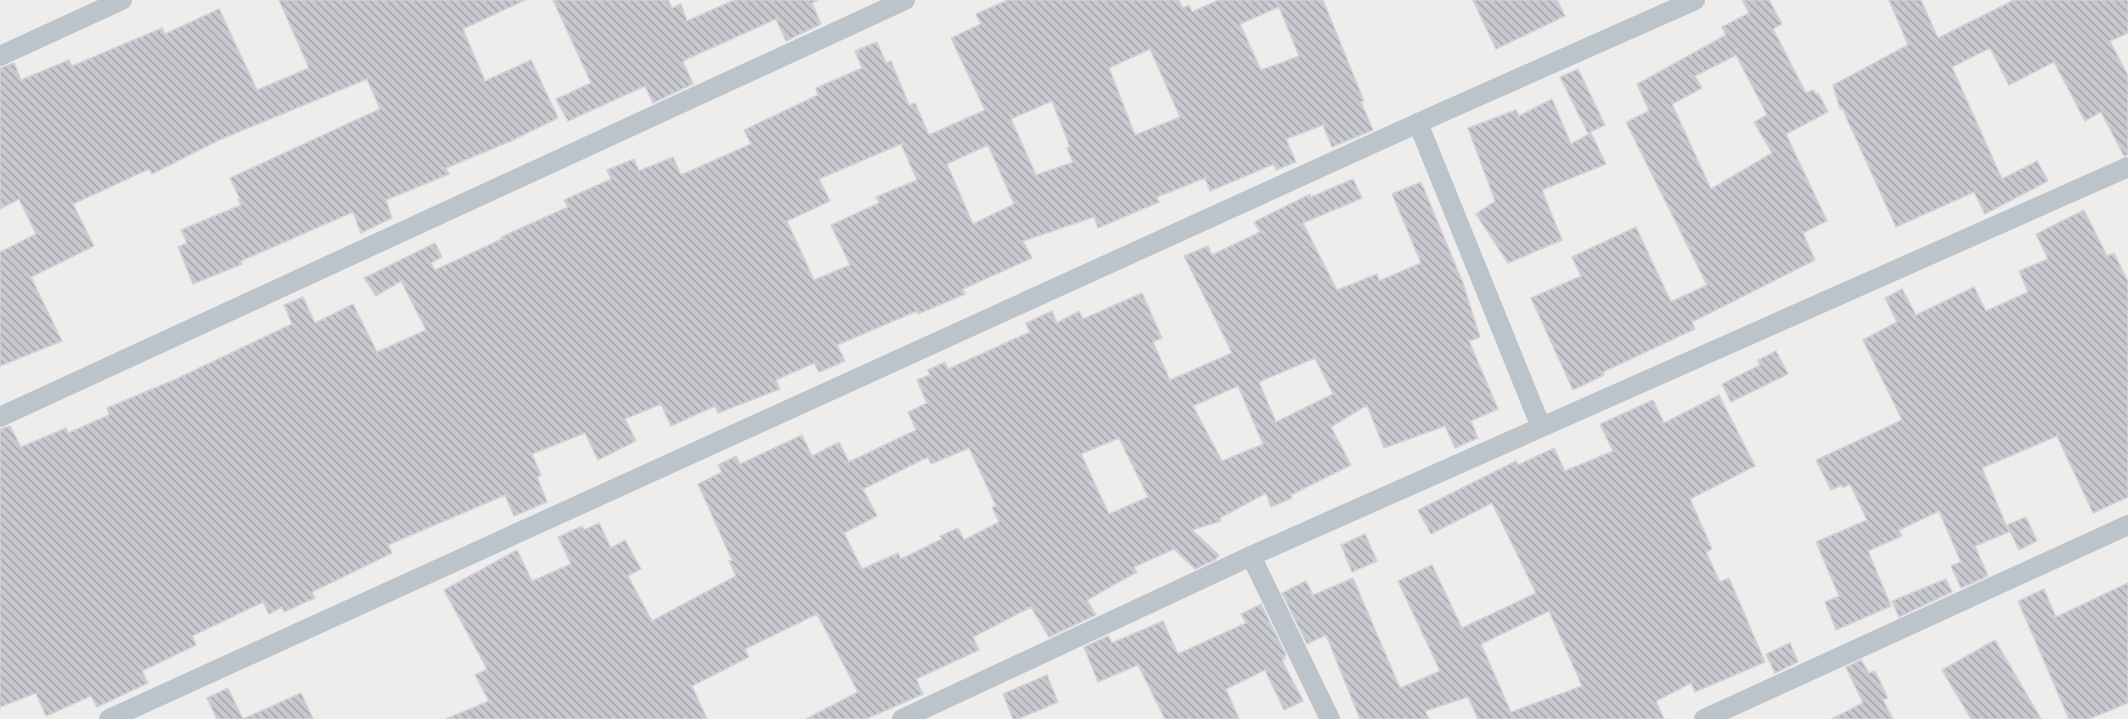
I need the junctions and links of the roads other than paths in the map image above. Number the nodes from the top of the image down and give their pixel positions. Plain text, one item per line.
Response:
1 (122, 0) edge
2 (905, 0) edge
3 (1695, 0) edge
4 (0, 57) edge
5 (1418, 123) junction
6 (2128, 168) edge
7 (0, 417) edge
8 (1541, 428) junction
9 (2128, 525) edge
10 (1251, 556) junction
11 (109, 719) edge
12 (902, 719) edge
13 (1330, 719) edge
14 (1704, 719) edge

1 - 4 street
2 - 7 street
3 - 5 street
5 - 8 street
5 - 11 street
6 - 8 street
8 - 10 street
9 - 14 street
10 - 12 street
10 - 13 street

